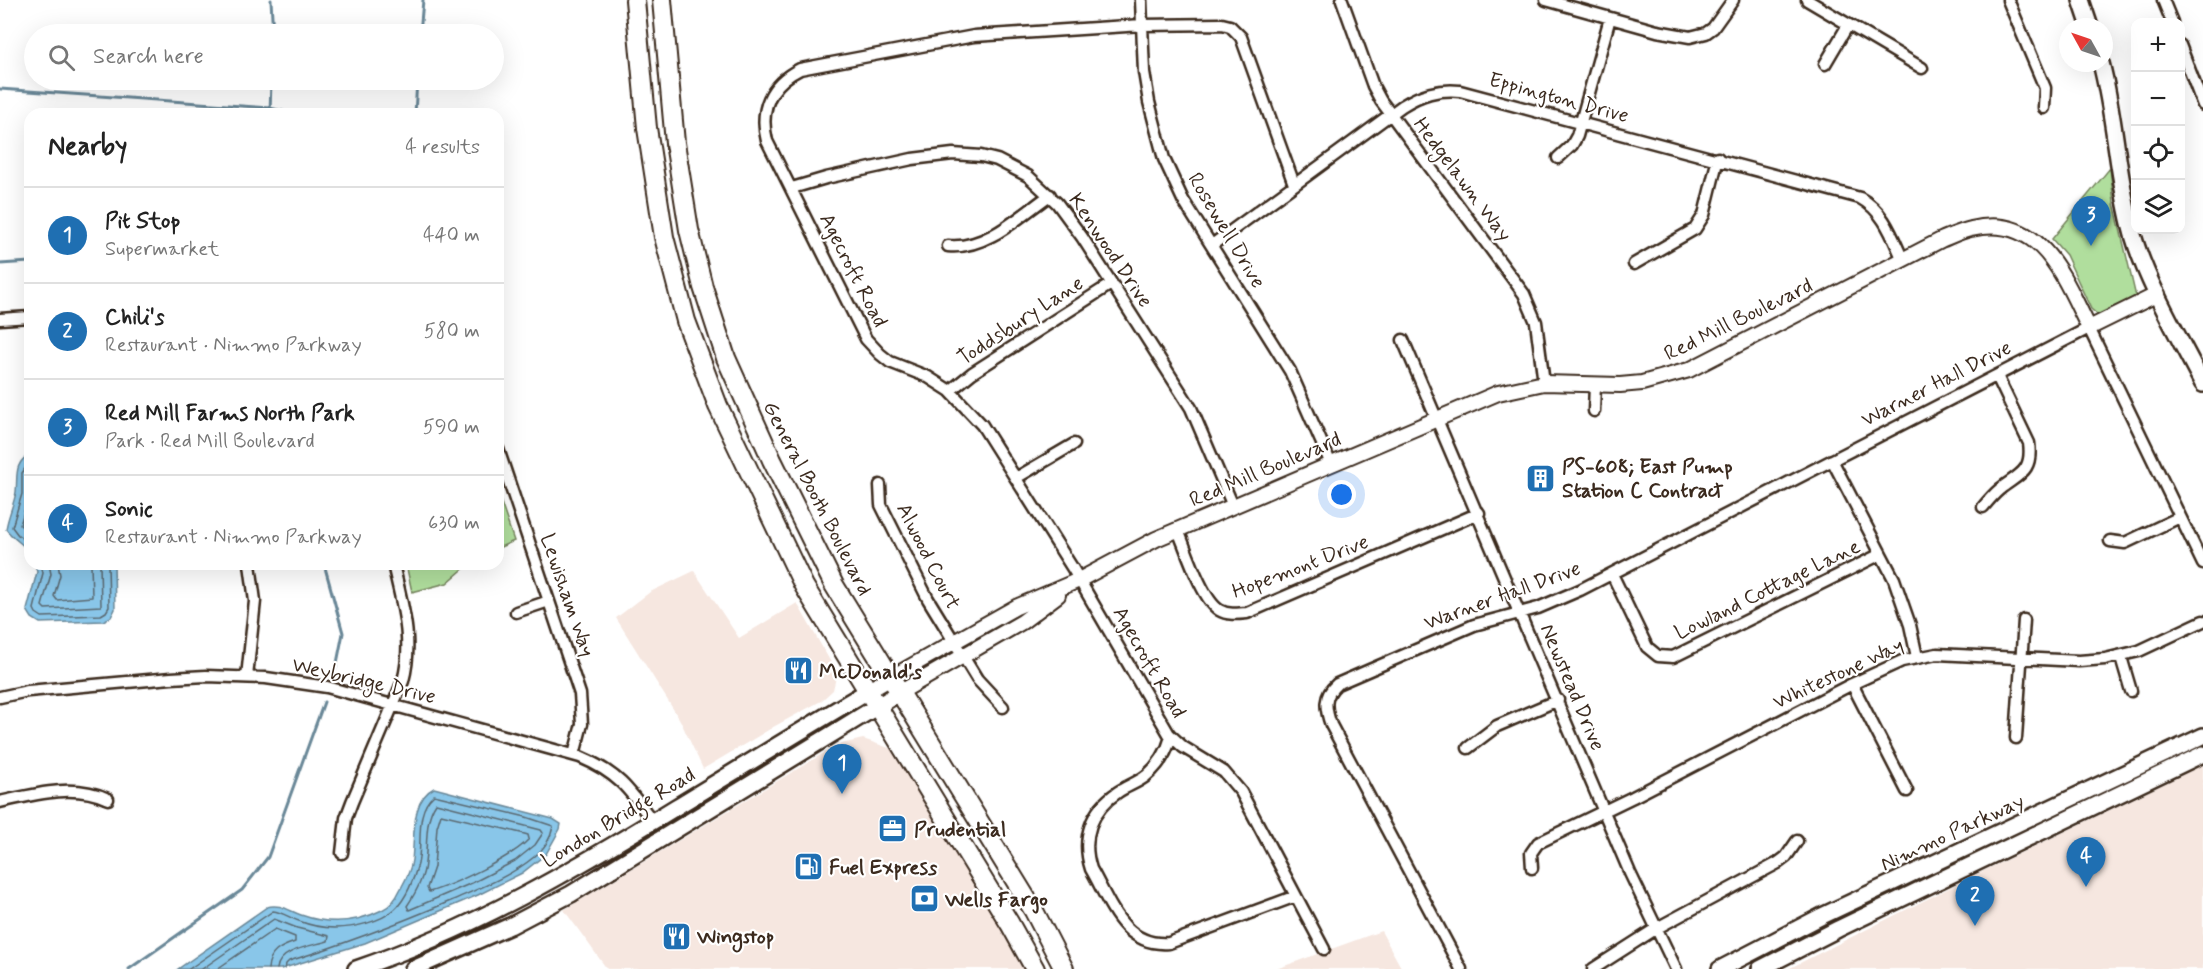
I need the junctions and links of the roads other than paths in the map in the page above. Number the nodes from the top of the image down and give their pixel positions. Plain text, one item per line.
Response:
1 (635, 0) edge
2 (662, 0) edge
3 (1141, 0) edge
4 (1342, 0) edge
5 (1546, 0) edge
6 (1733, 0) edge
7 (1807, 0) edge
8 (2008, 0) edge
9 (2080, 0) edge
10 (2163, 0) edge
11 (1564, 2) edge
12 (1610, 18) junction
13 (2087, 18) edge
14 (2170, 18) edge
15 (1142, 25) junction
16 (1848, 25) junction
17 (2185, 56) edge
18 (1825, 64) dead end
19 (1922, 68) dead end
20 (2103, 72) edge
21 (2203, 105) edge
22 (2044, 108) dead end
23 (1390, 114) junction
24 (1580, 122) junction
25 (1558, 158) dead end
26 (1718, 158) junction
27 (1294, 184) junction
28 (792, 188) junction
29 (1050, 195) junction
30 (1212, 245) junction
31 (948, 246) dead end
32 (1904, 260) junction
33 (1634, 264) dead end
34 (1111, 284) junction
35 (2158, 294) junction
36 (24, 317) edge
37 (0, 319) edge
38 (2089, 328) junction
39 (1403, 340) dead end
40 (1997, 376) junction
41 (1544, 383) junction
42 (1595, 384) junction
43 (2203, 384) edge
44 (950, 391) junction
45 (1594, 411) dead end
46 (1438, 418) junction
47 (1074, 444) dead end
48 (1832, 460) junction
49 (1330, 464) junction
50 (504, 467) edge
51 (1016, 478) junction
52 (880, 485) dead end
53 (1233, 506) junction
54 (1983, 507) dead end
55 (1479, 513) junction
56 (2180, 517) junction
57 (1178, 530) junction
58 (2110, 541) dead end
59 (1881, 554) junction
60 (2203, 564) edge
61 (251, 570) edge
62 (394, 570) edge
63 (1612, 574) junction
64 (1079, 579) junction
65 (549, 601) junction
66 (516, 612) dead end
67 (1521, 613) junction
68 (2024, 620) dead end
69 (2203, 621) edge
70 (954, 642) junction
71 (962, 656) junction
72 (1917, 657) junction
73 (2021, 657) junction
74 (2121, 657) junction
75 (247, 677) junction
76 (1852, 684) junction
77 (895, 685) junction
78 (2131, 691) dead end
79 (0, 697) edge
80 (872, 699) junction
81 (1558, 700) junction
82 (393, 705) junction
83 (1004, 707) dead end
84 (2203, 736) edge
85 (1171, 737) junction
86 (2016, 738) dead end
87 (1468, 748) dead end
88 (2203, 754) edge
89 (574, 755) junction
90 (1907, 791) dead end
91 (108, 799) dead end
92 (0, 802) edge
93 (1605, 810) junction
94 (653, 822) junction
95 (1797, 841) dead end
96 (342, 853) dead end
97 (1532, 868) dead end
98 (1296, 896) junction
99 (1657, 928) junction
100 (1324, 949) dead end
101 (356, 969) edge
102 (413, 969) edge
103 (1035, 969) edge
104 (1064, 969) edge
105 (1461, 969) edge
106 (1593, 969) edge
107 (1676, 969) edge
108 (1720, 969) edge
109 (1760, 969) edge

1 - 80 highway
2 - 77 highway, General Booth Boulevard
3 - 15 street, Rosewell Drive
4 - 23 street, Hedgelawn Way
5 - 11 street
6 - 12 street
7 - 16 street
8 - 22 street
9 - 13 main road
10 - 14 street
11 - 12 street
12 - 24 street
15 - 27 street, Agecroft Road
15 - 28 street, Agecroft Road
15 - 30 street, Rosewell Drive
16 - 18 street
16 - 19 street
17 - 21 street
20 - 35 main road
23 - 24 street, Eppington Drive
23 - 27 street, Eppington Drive
23 - 41 street, Hedgelawn Way
24 - 25 street
24 - 26 street, Eppington Drive
26 - 32 street, Eppington Drive
26 - 33 street
27 - 30 street, Eppington Drive
28 - 29 street, Kenwood Drive
28 - 44 street, Agecroft Road
29 - 31 street
29 - 34 street, Kenwood Drive
30 - 49 street, Rosewell Drive
32 - 38 street, Red Mill Boulevard
32 - 42 street, Red Mill Boulevard
34 - 44 street, Toddsbury Lane
34 - 53 street, Kenwood Drive
35 - 38 street, Warner Hall Drive
35 - 43 main road
36 - 37 street
38 - 40 street, Warner Hall Drive
38 - 56 street, Red Mill Boulevard
39 - 46 street, Newstead Drive
40 - 48 street, Warner Hall Drive
40 - 54 street
41 - 42 street, Red Mill Boulevard
41 - 46 street, Red Mill Boulevard
42 - 45 street
44 - 51 street, Agecroft Road
46 - 49 street, Red Mill Boulevard
46 - 55 street, Newstead Drive
47 - 51 street
48 - 59 street
48 - 63 street, Warner Hall Drive
49 - 53 street, Red Mill Boulevard
50 - 65 street, Lewisham Way
51 - 64 street, Agecroft Road
52 - 70 street, Alwood Court
53 - 57 street, Red Mill Boulevard
55 - 57 street, Hopemont Drive
55 - 67 street, Newstead Drive
56 - 58 street
56 - 60 street, Red Mill Boulevard
57 - 64 street, Red Mill Boulevard
59 - 63 street, Lowland Cottage Lane
59 - 72 street
61 - 75 street
62 - 82 street
63 - 67 street, Warner Hall Drive
64 - 70 street, Red Mill Boulevard
64 - 71 street, Red Mill Boulevard
64 - 85 street, Agecroft Road
65 - 66 street
65 - 89 street, Lewisham Way
67 - 81 street, Newstead Drive
67 - 105 street, Warner Hall Drive
68 - 73 street
69 - 74 street, Whitestone Way
70 - 71 street, Alwood Court
70 - 77 street, Red Mill Boulevard
71 - 77 street, Red Mill Boulevard
71 - 83 street, Alwood Court
72 - 73 street, Whitestone Way
72 - 76 street, Whitestone Way
73 - 74 street, Whitestone Way
73 - 86 street
74 - 78 street
75 - 79 street, Weybridge Drive
75 - 82 street, Weybridge Drive
76 - 90 street
76 - 93 street, Whitestone Way
77 - 80 main road, London Bridge Road
77 - 104 highway, General Booth Boulevard
80 - 94 main road, London Bridge Road
80 - 102 main road, London Bridge Road
80 - 103 highway
81 - 87 street
81 - 93 street, Newstead Drive
82 - 89 street, Weybridge Drive
82 - 96 street
84 - 108 main road, Nimmo Parkway
85 - 98 street, Agecroft Road
85 - 98 street
88 - 109 main road, Nimmo Parkway
89 - 94 street, Weybridge Drive
91 - 92 street
93 - 97 street, Whitestone Way
93 - 99 street, Newstead Drive
94 - 101 main road, London Bridge Road
95 - 99 street
98 - 100 street, Agecroft Road
99 - 106 street
99 - 107 street, Newstead Drive

